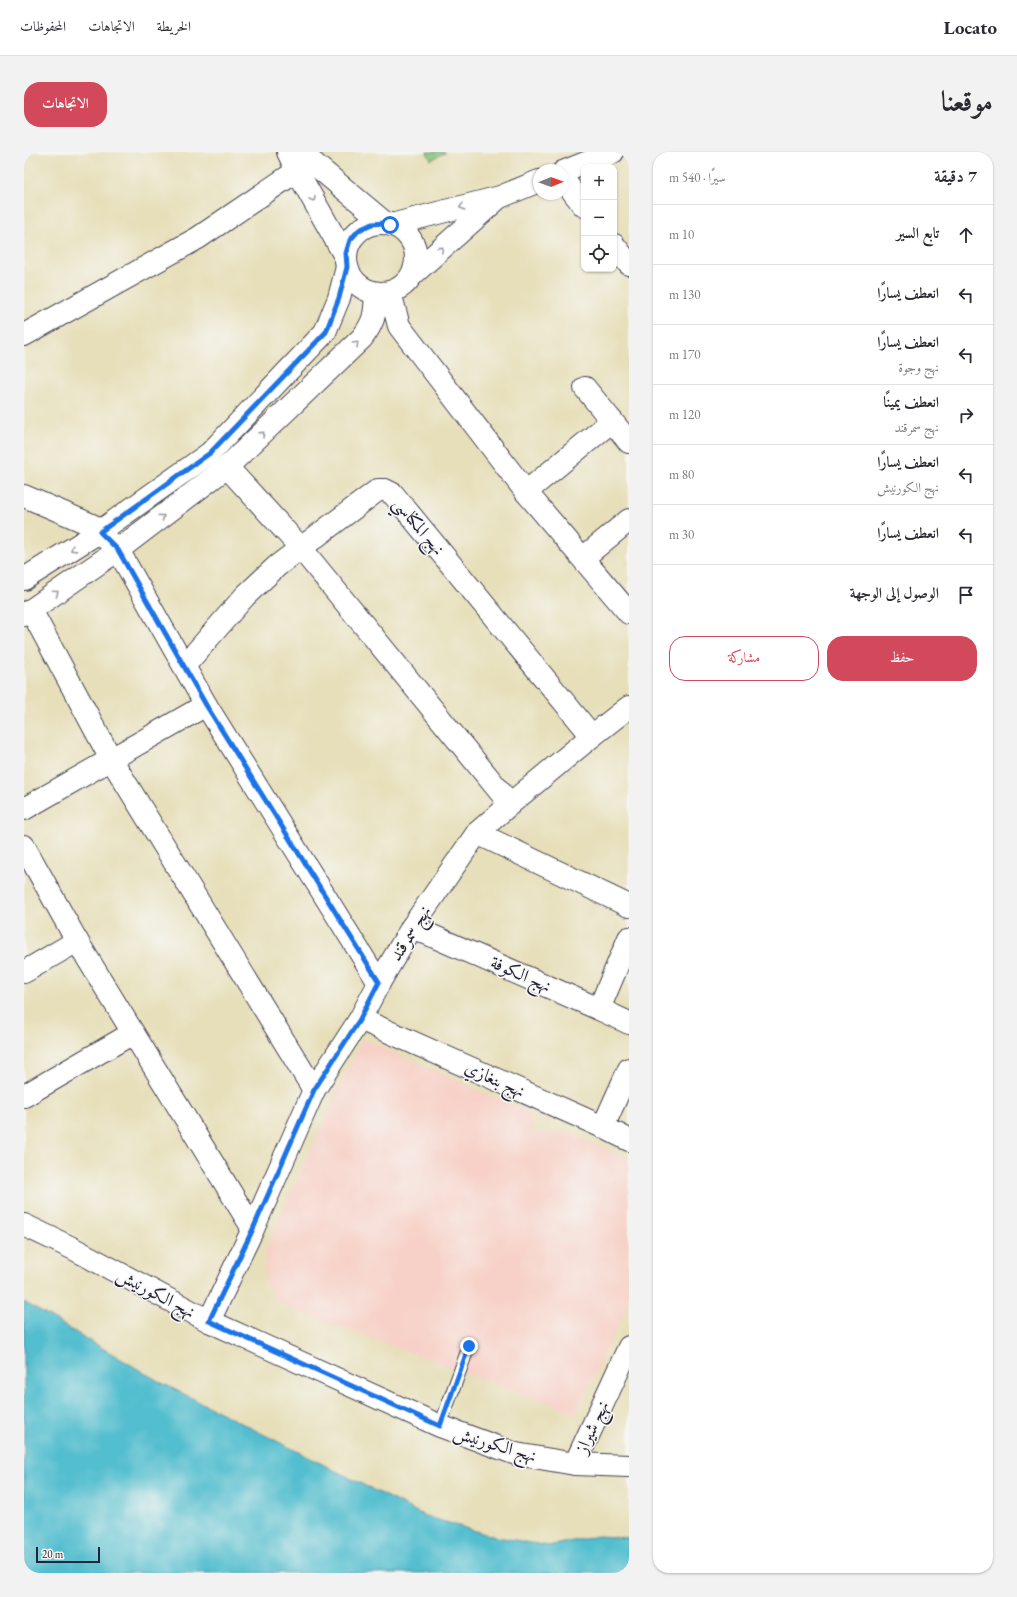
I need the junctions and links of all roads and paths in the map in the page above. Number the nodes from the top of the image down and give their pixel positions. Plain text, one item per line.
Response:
1 (613, 152) edge
2 (299, 159) edge
3 (569, 170) edge
4 (533, 183) edge
5 (569, 187) edge
6 (500, 197) junction
7 (581, 202) edge
8 (388, 224) junction
9 (617, 249) edge
10 (346, 262) junction
11 (629, 264) edge
12 (412, 275) junction
13 (383, 292) junction
14 (24, 335) edge
15 (585, 388) dead end
16 (612, 421) junction
17 (629, 442) edge
18 (227, 467) junction
19 (526, 492) junction
20 (24, 496) edge
21 (629, 520) edge
22 (100, 532) junction
23 (300, 547) junction
24 (118, 550) junction
25 (583, 558) junction
26 (24, 579) edge
27 (28, 612) edge
28 (629, 613) edge
29 (185, 665) junction
30 (206, 705) junction
31 (629, 707) edge
32 (592, 736) junction
33 (111, 759) junction
34 (510, 804) junction
35 (24, 809) edge
36 (477, 834) junction
37 (27, 860) edge
38 (629, 906) edge
39 (412, 926) junction
40 (629, 938) edge
41 (77, 941) junction
42 (24, 972) edge
43 (379, 982) junction
44 (599, 1009) junction
45 (360, 1019) junction
46 (629, 1023) edge
47 (133, 1033) junction
48 (629, 1069) edge
49 (314, 1090) junction
50 (24, 1096) edge
51 (603, 1127) junction
52 (629, 1140) edge
53 (24, 1225) edge
54 (253, 1229) junction
55 (209, 1321) junction
56 (469, 1346) dead end
57 (629, 1347) edge
58 (440, 1426) junction
59 (575, 1464) junction
60 (629, 1466) edge

1 - 3 street
2 - 8 street
2 -> 10 street
2 - 14 street
4 - 6 street
5 - 7 street
6 -> 8 street
12 -> 6 street
8 - 10 street
8 - 12 street
9 - 11 street
10 - 13 street
10 - 22 street
12 - 13 street
18 -> 13 street
13 - 19 street
15 - 16 street
16 - 17 street
16 - 19 street
18 - 23 street
24 -> 18 street
19 - 25 street
20 - 22 street
21 - 25 street
22 - 24 street
22 -> 26 street
23 - 29 street, نهج المكناسي
23 - 32 street, نهج المكناسي
23 - 34 street
27 -> 24 street
24 - 29 street
25 - 28 street
27 - 33 street
29 - 30 street
30 - 33 street
30 - 43 street
31 - 32 street, نهج سمرقند
32 - 34 street, نهج سمرقند
33 - 35 street
33 - 49 street
34 - 36 street, نهج سمرقند
36 - 38 street
36 - 39 street, نهج سمرقند
37 - 41 street
39 - 43 street, نهج سمرقند
39 - 44 street, نهج الكوفة
40 - 44 street
41 - 42 street
41 - 47 street
43 - 45 street, نهج سمرقند
44 - 46 street, نهج الكوفة
45 - 49 street, نهج سمرقند
45 - 51 street, نهج بنغازي
47 - 50 street
47 - 54 street
48 - 51 street
49 - 54 street, نهج سمرقند
51 - 52 street, نهج بنغازي
53 - 55 street, نهج الكورنيش
54 - 55 street, نهج سمرقند
55 - 58 street, نهج الكورنيش
56 - 58 lane
57 - 59 street, نهج شيراز
58 - 59 street, نهج الكورنيش
59 - 60 street, نهج الكورنيش

